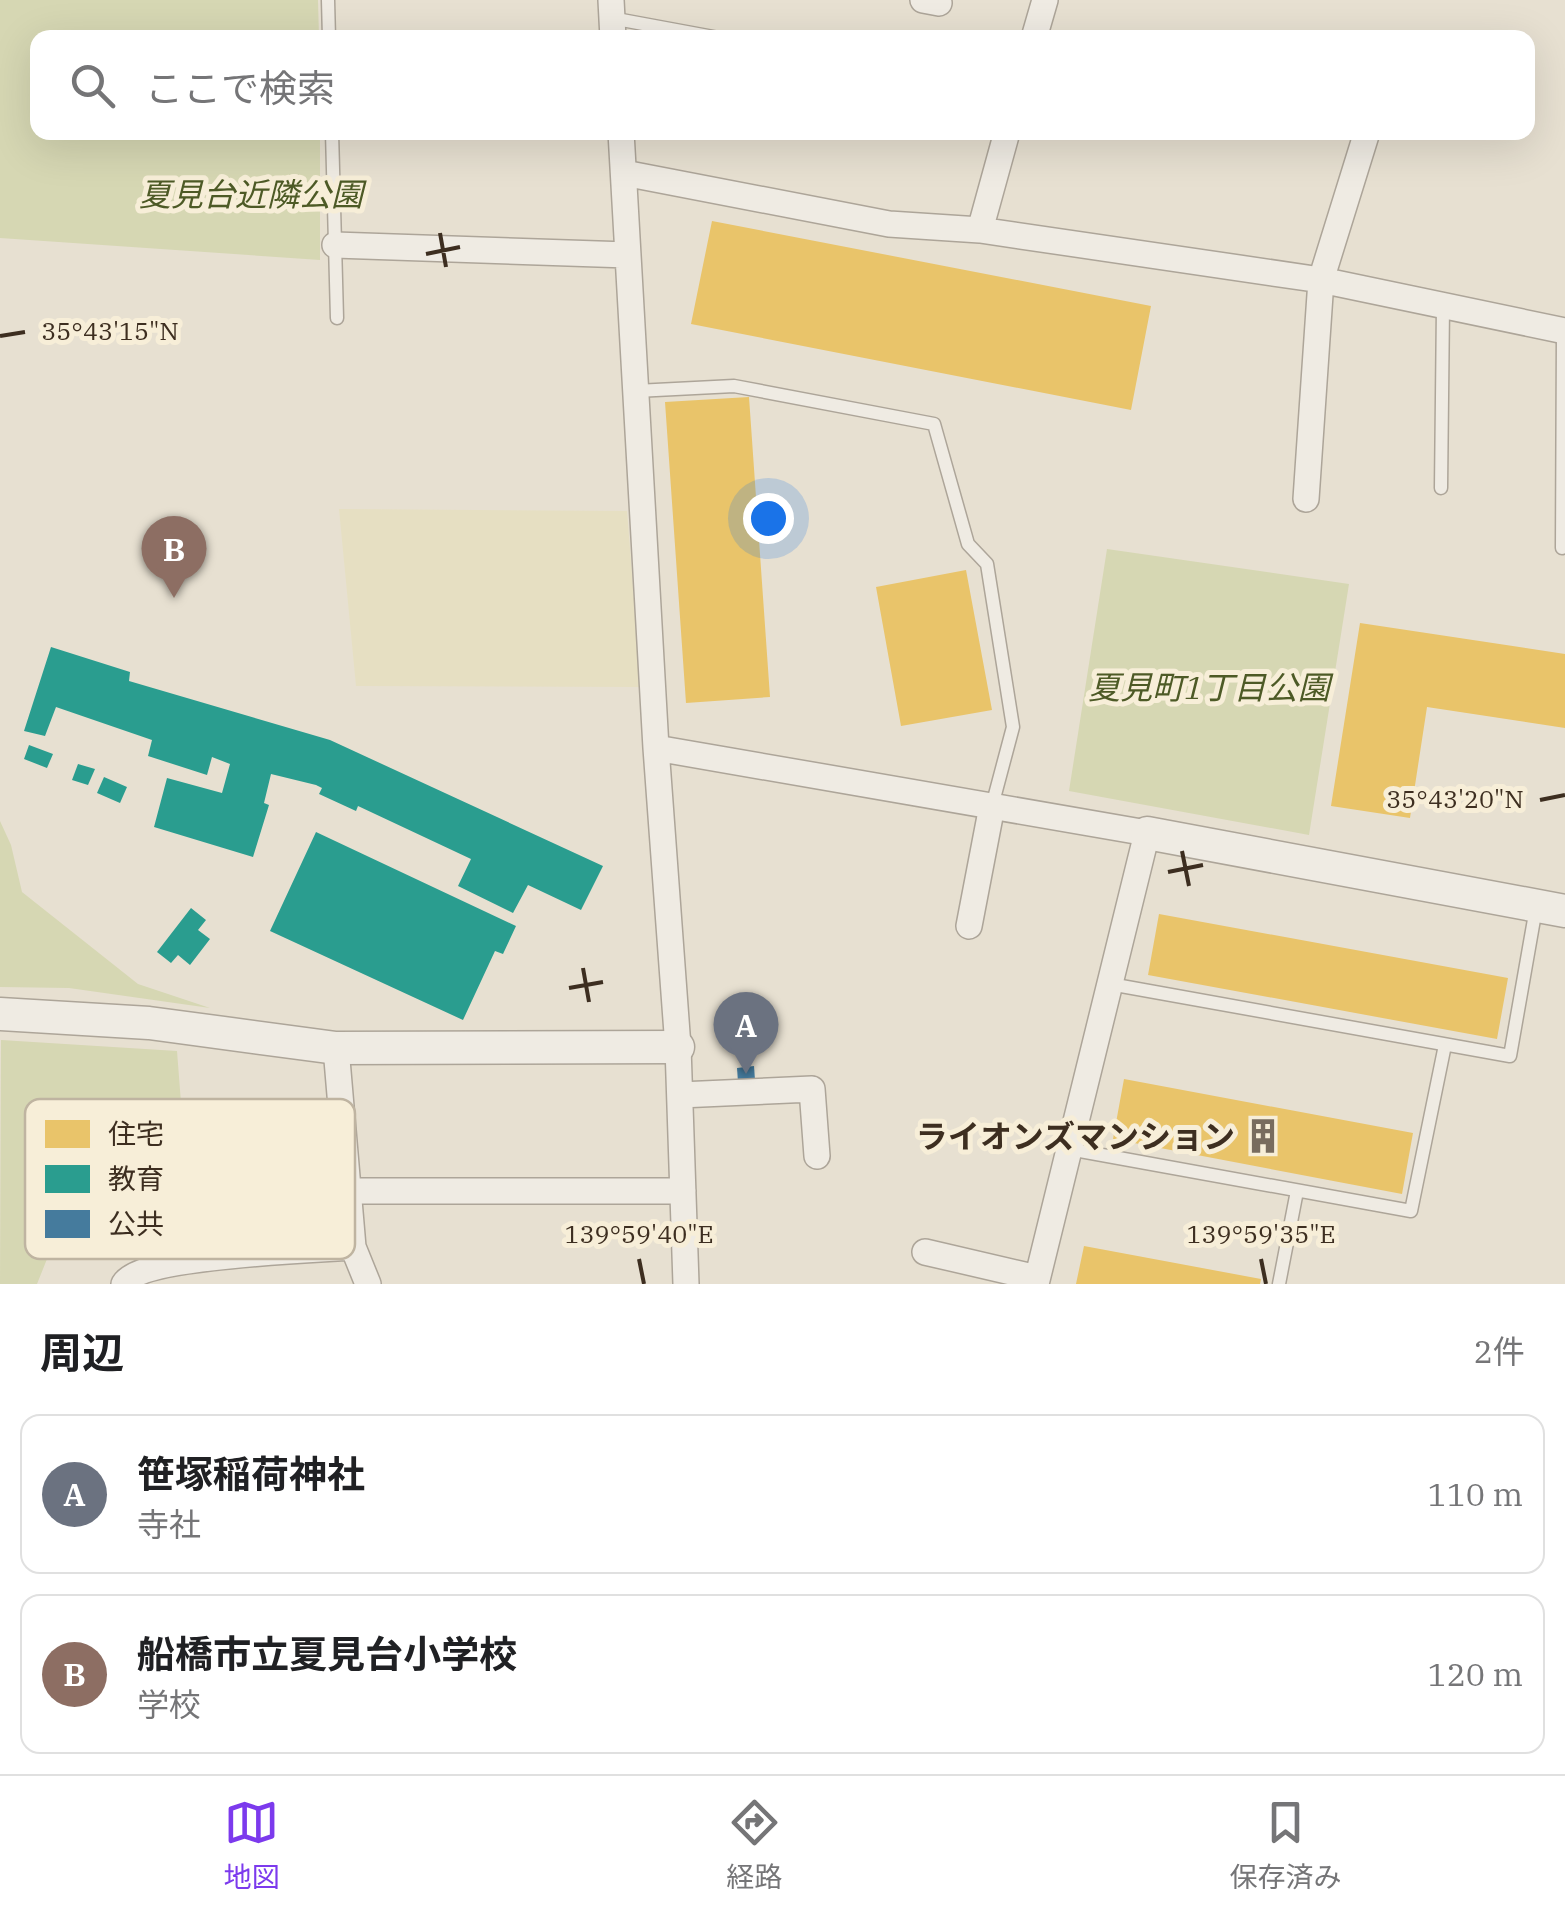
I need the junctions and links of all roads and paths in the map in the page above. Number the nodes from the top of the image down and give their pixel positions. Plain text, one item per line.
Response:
1 (328, 0) edge
2 (1044, 0) edge
3 (612, 18) edge
4 (329, 30) edge
5 (676, 30) edge
6 (1036, 30) edge
7 (332, 140) edge
8 (622, 140) edge
9 (1006, 140) edge
10 (1365, 140) edge
11 (624, 173) junction
12 (980, 230) junction
13 (335, 245) junction
14 (628, 255) junction
15 (1321, 280) junction
16 (1444, 306) junction
17 (337, 318) dead end
18 (1564, 331) edge
19 (636, 391) junction
20 (1441, 488) dead end
21 (1306, 498) dead end
22 (1562, 548) dead end
23 (656, 748) junction
24 (992, 806) junction
25 (1147, 833) junction
26 (1551, 908) edge
27 (969, 926) dead end
28 (1110, 984) junction
29 (0, 1014) edge
30 (742, 1040) dead end
31 (1445, 1045) junction
32 (678, 1047) junction
33 (336, 1048) junction
34 (745, 1064) dead end
35 (680, 1095) junction
36 (340, 1099) edge
37 (1069, 1149) junction
38 (818, 1156) dead end
39 (1297, 1190) junction
40 (355, 1191) edge
41 (684, 1191) junction
42 (355, 1252) edge
43 (925, 1252) dead end
44 (211, 1259) edge
45 (1036, 1281) edge
46 (124, 1284) edge
47 (368, 1284) edge
48 (686, 1284) edge
49 (1279, 1284) edge

1 - 4 lane
2 - 6 street
3 - 5 lane
7 - 13 lane
8 - 11 street
9 - 12 street
10 - 15 street
11 - 12 street
11 - 14 street
12 - 15 street
13 - 14 street
13 - 17 lane
14 - 19 street
15 - 16 street
15 - 21 street
16 - 18 street
16 - 20 lane
18 - 22 lane
19 - 23 street
19 - 24 lane
23 - 24 street
23 - 32 street
24 - 25 street
24 - 27 street
25 - 26 street
25 - 28 street
26 - 31 lane
28 - 31 lane
28 - 37 street
29 - 33 street
30 - 34 path
31 - 39 lane
32 - 33 street
32 - 35 street
33 - 36 street
35 - 38 street
35 - 41 street
37 - 39 lane
37 - 45 street
39 - 49 lane
40 - 41 street
41 - 48 street
42 - 47 street
43 - 45 street
44 - 46 street

